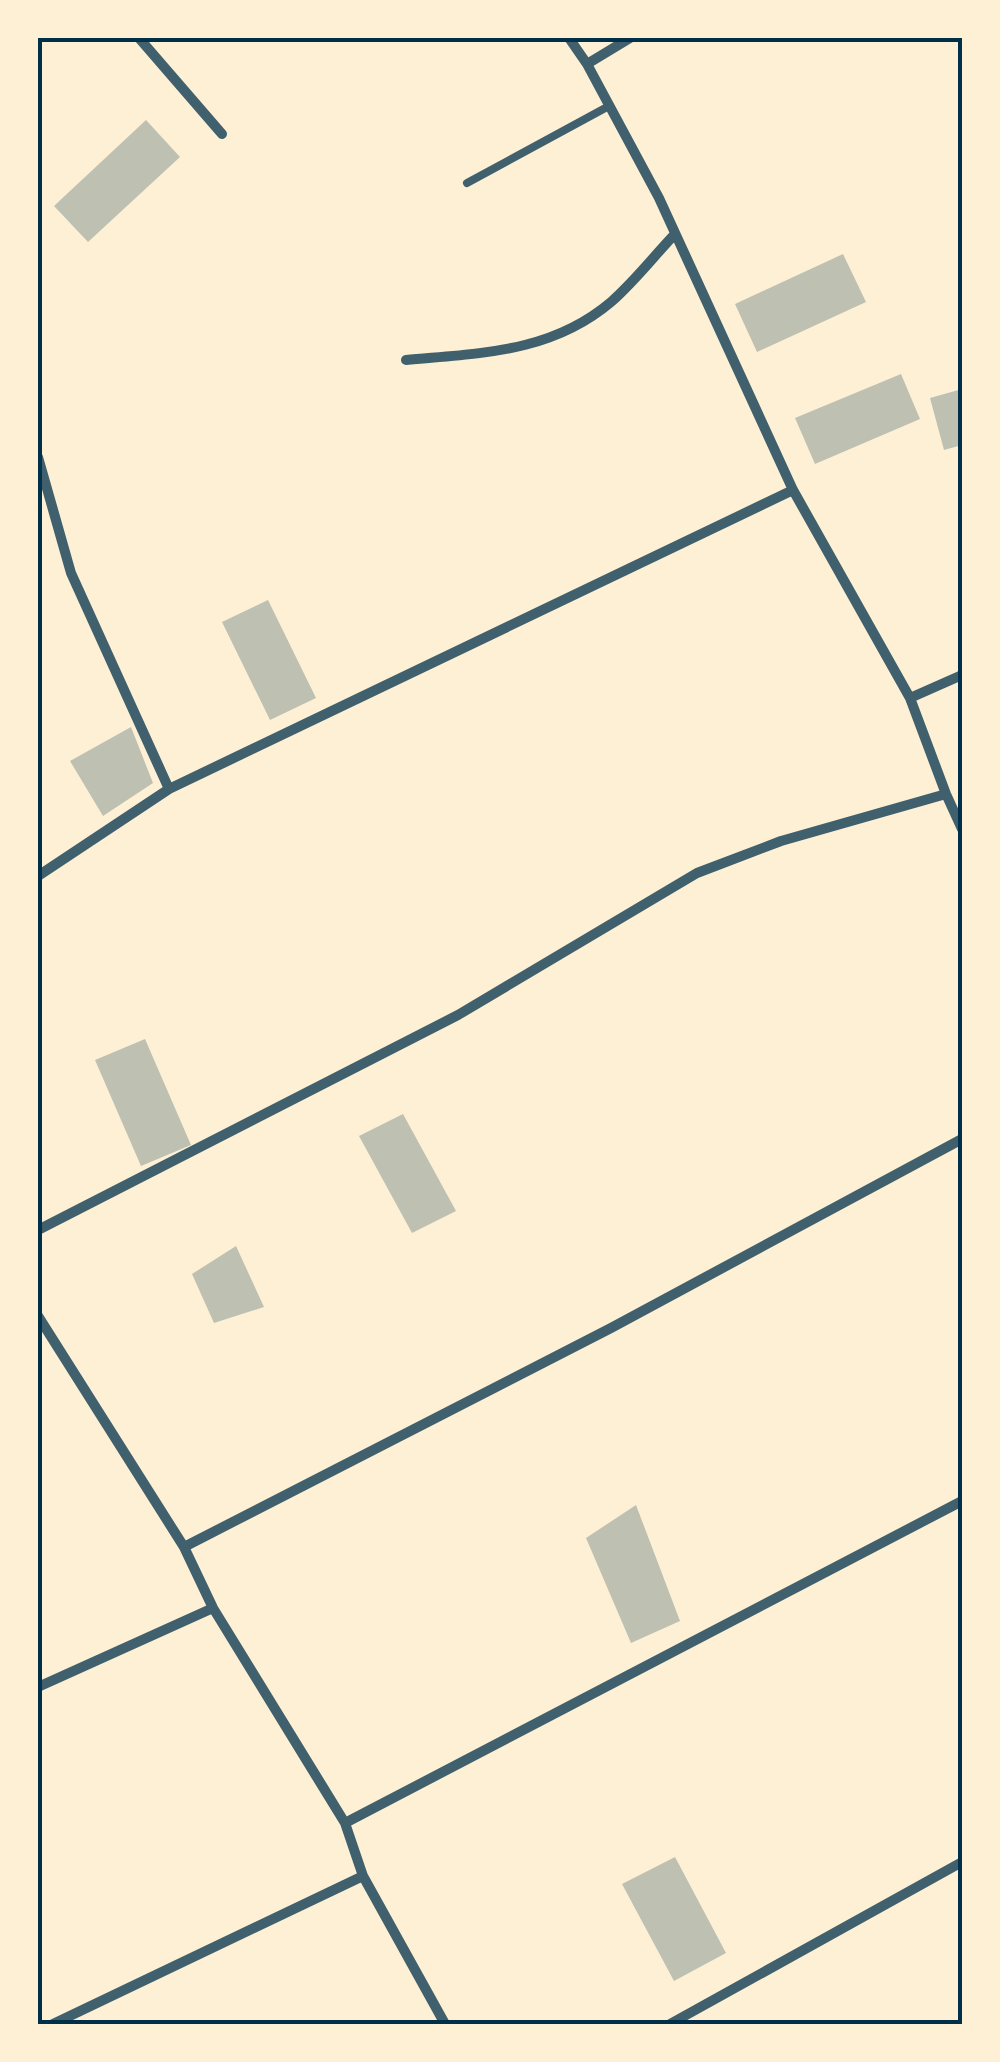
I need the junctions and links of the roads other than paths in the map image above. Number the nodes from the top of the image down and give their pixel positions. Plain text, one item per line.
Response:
1 (139, 38) edge
2 (569, 38) edge
3 (630, 38) edge
4 (587, 64) junction
5 (610, 106) junction
6 (222, 134) dead end
7 (467, 183) dead end
8 (675, 234) junction
9 (406, 360) dead end
10 (38, 457) edge
11 (793, 490) junction
12 (962, 675) edge
13 (910, 698) junction
14 (169, 789) junction
15 (946, 794) junction
16 (962, 829) edge
17 (38, 876) edge
18 (962, 1139) edge
19 (38, 1230) edge
20 (39, 1322) edge
21 (962, 1501) edge
22 (184, 1547) junction
23 (213, 1608) junction
24 (38, 1688) edge
25 (344, 1824) junction
26 (962, 1862) edge
27 (363, 1876) junction
28 (53, 2024) edge
29 (445, 2024) edge
30 (670, 2024) edge

1 - 6 street
2 - 4 street
3 - 4 street
4 - 5 street
5 - 7 lane
5 - 8 street
8 - 9 street
8 - 11 street
10 - 14 street
11 - 13 street
11 - 14 street
12 - 13 street
13 - 15 street
14 - 17 street
15 - 16 street
15 - 19 street
18 - 22 street
20 - 22 street
21 - 25 street
22 - 23 street
23 - 24 street
23 - 25 street
25 - 27 street
26 - 30 street
27 - 28 street
27 - 29 street

